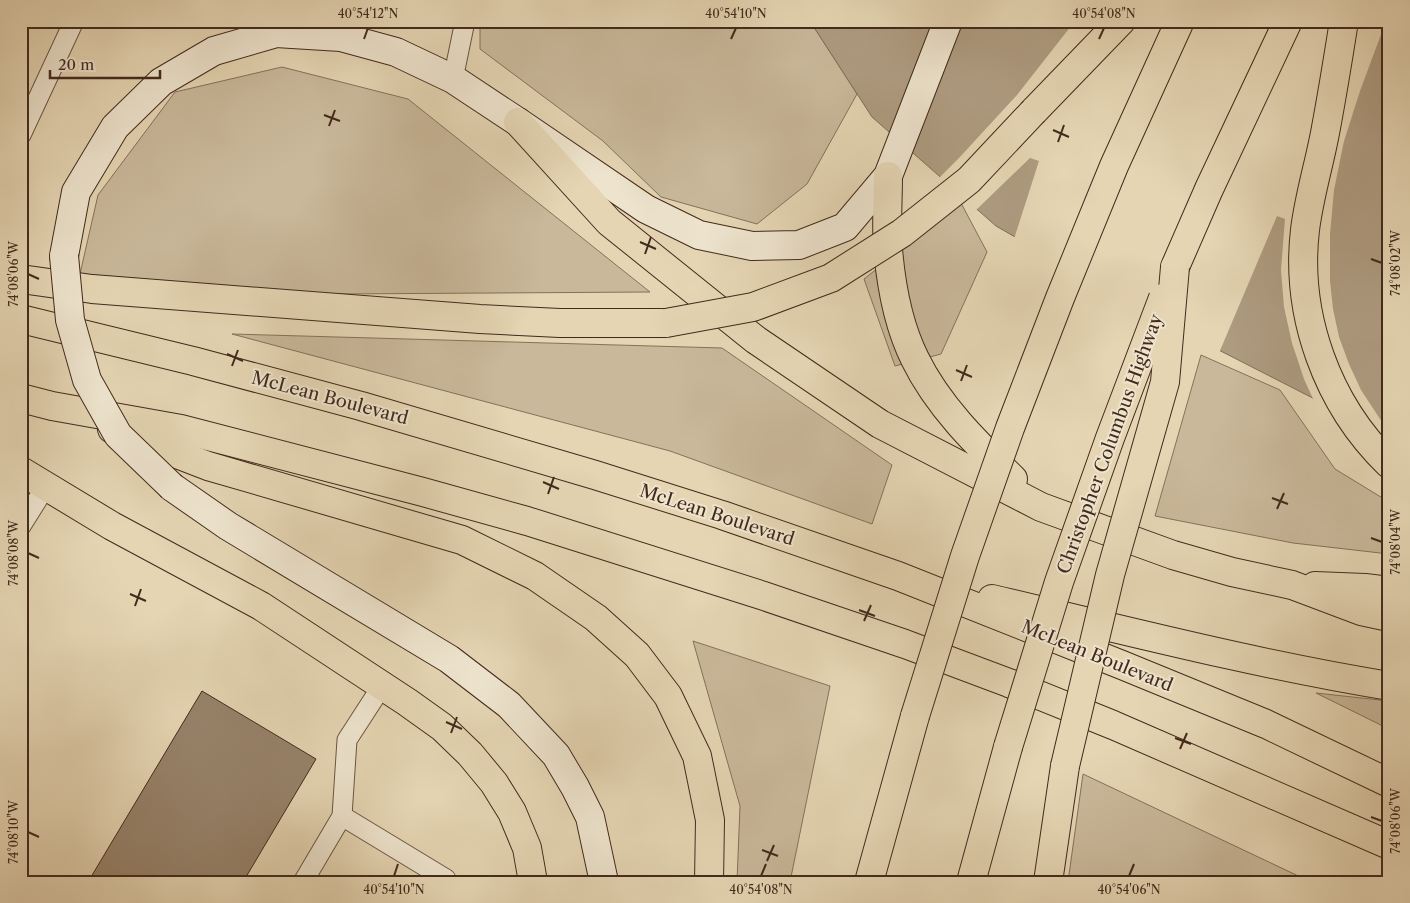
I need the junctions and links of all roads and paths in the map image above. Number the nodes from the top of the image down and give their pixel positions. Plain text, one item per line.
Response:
1 (74, 21) edge
2 (465, 21) edge
3 (948, 21) edge
4 (1121, 21) edge
5 (1180, 21) edge
6 (1288, 21) edge
7 (1344, 21) edge
8 (453, 79) junction
9 (518, 122) junction
10 (21, 135) edge
11 (888, 176) junction
12 (1176, 267) junction
13 (21, 279) edge
14 (21, 319) edge
15 (21, 398) edge
16 (52, 406) junction
17 (1389, 464) edge
18 (21, 471) edge
19 (46, 486) junction
20 (1041, 506) junction
21 (21, 526) edge
22 (898, 576) junction
23 (1292, 586) junction
24 (1389, 591) edge
25 (1389, 617) edge
26 (382, 686) junction
27 (1389, 686) edge
28 (1389, 783) edge
29 (342, 816) junction
30 (1389, 845) edge
31 (303, 882) edge
32 (447, 882) edge
33 (533, 882) edge
34 (604, 882) edge
35 (709, 882) edge
36 (869, 882) edge
37 (971, 882) edge
38 (1048, 882) edge

1 - 10 lane
2 - 8 lane
3 - 11 main road
4 - 13 main road, bridge
5 - 36 main road, bridge
6 - 12 main road, Christopher Columbus Highway
7 - 17 main road
8 - 9 main road
8 - 34 main road, bridge
9 - 11 main road
9 - 20 main road
11 - 20 main road
12 - 37 main road, Christopher Columbus Highway, bridge
12 - 38 main road, bridge
14 - 22 main road, McLean Boulevard
15 - 16 main road
16 - 30 main road
16 - 35 main road
18 - 19 main road
19 - 21 lane
19 - 26 main road
20 - 23 main road
22 - 27 main road
22 - 28 main road, McLean Boulevard
23 - 24 main road
23 - 25 main road
26 - 29 lane
26 - 33 main road
29 - 31 lane
29 - 32 lane

